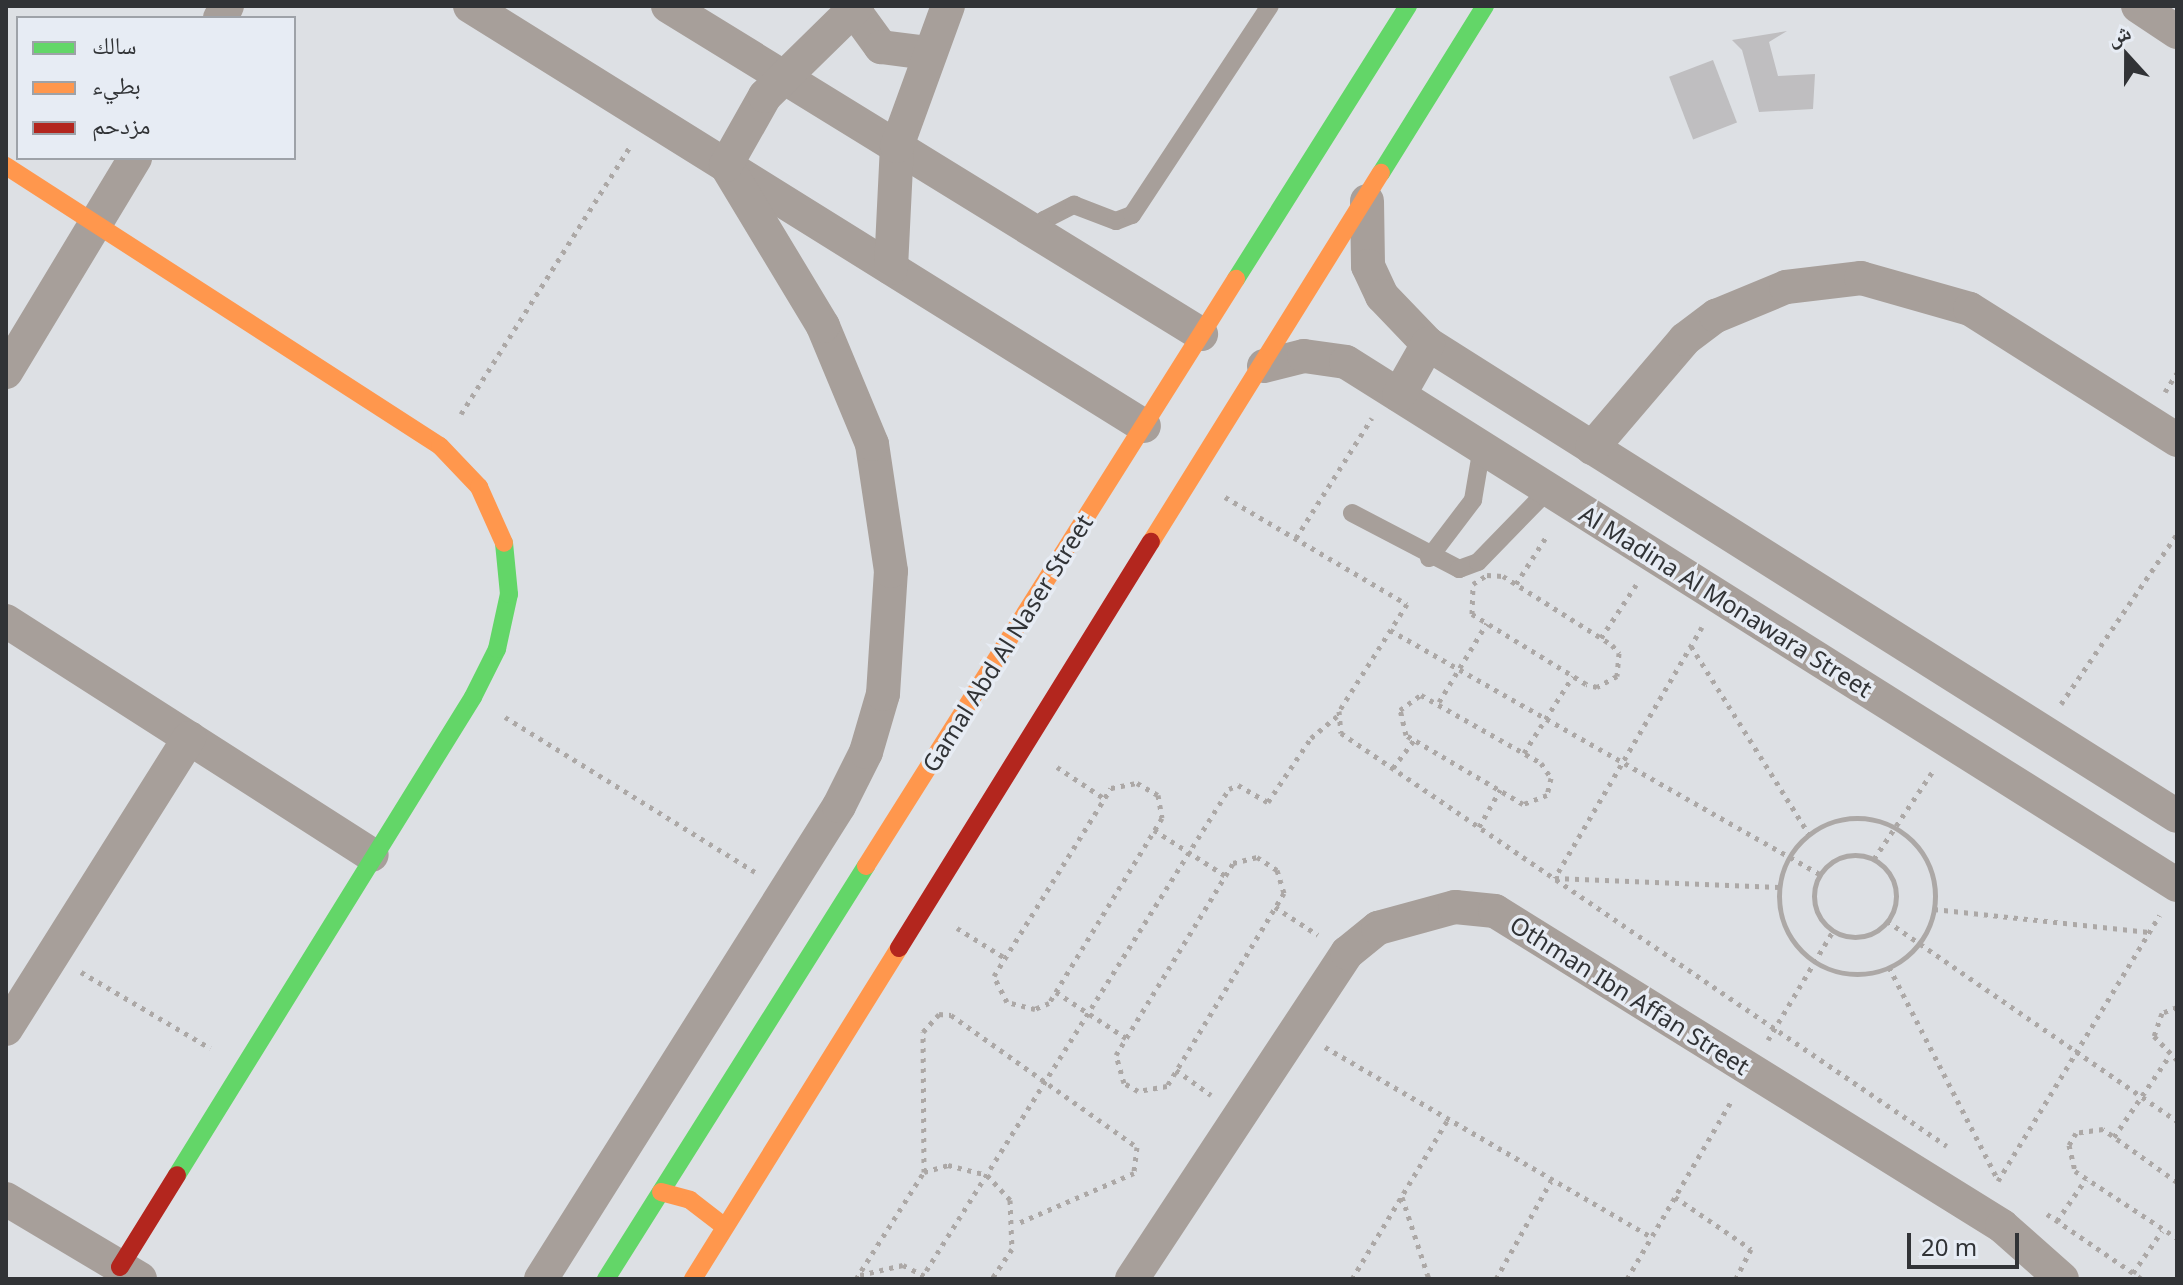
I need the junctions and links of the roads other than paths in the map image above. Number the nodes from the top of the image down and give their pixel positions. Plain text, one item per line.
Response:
1 (470, 6) edge
2 (668, 6) edge
3 (948, 6) edge
4 (1270, 6) edge
5 (1408, 6) edge
6 (1485, 6) edge
7 (2138, 6) edge
8 (855, 8) edge
9 (2177, 32) edge
10 (927, 53) junction
11 (783, 77) junction
12 (897, 146) junction
13 (134, 160) edge
14 (726, 165) junction
15 (6, 166) edge
16 (1367, 201) junction
17 (95, 224) junction
18 (1037, 234) junction
19 (891, 268) junction
20 (1201, 334) junction
21 (1428, 344) junction
22 (1264, 366) junction
23 (6, 372) edge
24 (1394, 393) junction
25 (1144, 426) junction
26 (2177, 440) edge
27 (1482, 447) junction
28 (1592, 448) junction
29 (1558, 496) junction
30 (1352, 513) dead end
31 (1429, 558) junction
32 (6, 621) edge
33 (189, 738) junction
34 (2177, 816) edge
35 (372, 855) junction
36 (2170, 897) edge
37 (6, 1029) edge
38 (723, 1094) junction
39 (740, 1119) dead end
40 (661, 1192) junction
41 (6, 1199) edge
42 (725, 1227) junction
43 (130, 1273) edge
44 (541, 1279) edge
45 (606, 1279) edge
46 (693, 1279) edge
47 (1132, 1279) edge
48 (2062, 1279) edge

1 - 14 street
2 - 11 street
3 - 10 street
4 - 18 lane
5 - 20 main road, Gamal Abd Al Naser Street
6 - 16 main road
7 - 9 street
8 - 10 street
8 - 11 street
10 - 12 street
11 - 12 street
11 - 14 street
12 - 18 street
12 - 19 street
13 - 17 street
14 - 19 street
14 - 44 street
15 - 17 main road
16 - 21 street
16 - 22 main road
17 - 23 street
17 - 35 main road
18 - 20 street
19 - 25 street
20 - 25 main road, Gamal Abd Al Naser Street
21 - 24 street
21 - 28 street
22 - 24 street, Al Madina Al Monawara Street
22 - 42 main road
24 - 27 street, Al Madina Al Monawara Street
25 - 38 main road, Gamal Abd Al Naser Street
26 - 28 street
27 - 29 street, Al Madina Al Monawara Street
27 - 31 lane
28 - 34 street
29 - 31 lane
29 - 36 street, Al Madina Al Monawara Street
30 - 31 lane
32 - 33 street
33 - 35 street
33 - 37 street
35 - 43 main road
38 - 39 main road
38 - 40 main road, Gamal Abd Al Naser Street
40 - 42 main road
40 - 45 main road, Gamal Abd Al Naser Street
41 - 43 street
42 - 46 main road
47 - 48 street, Othman Ibn Affan Street

